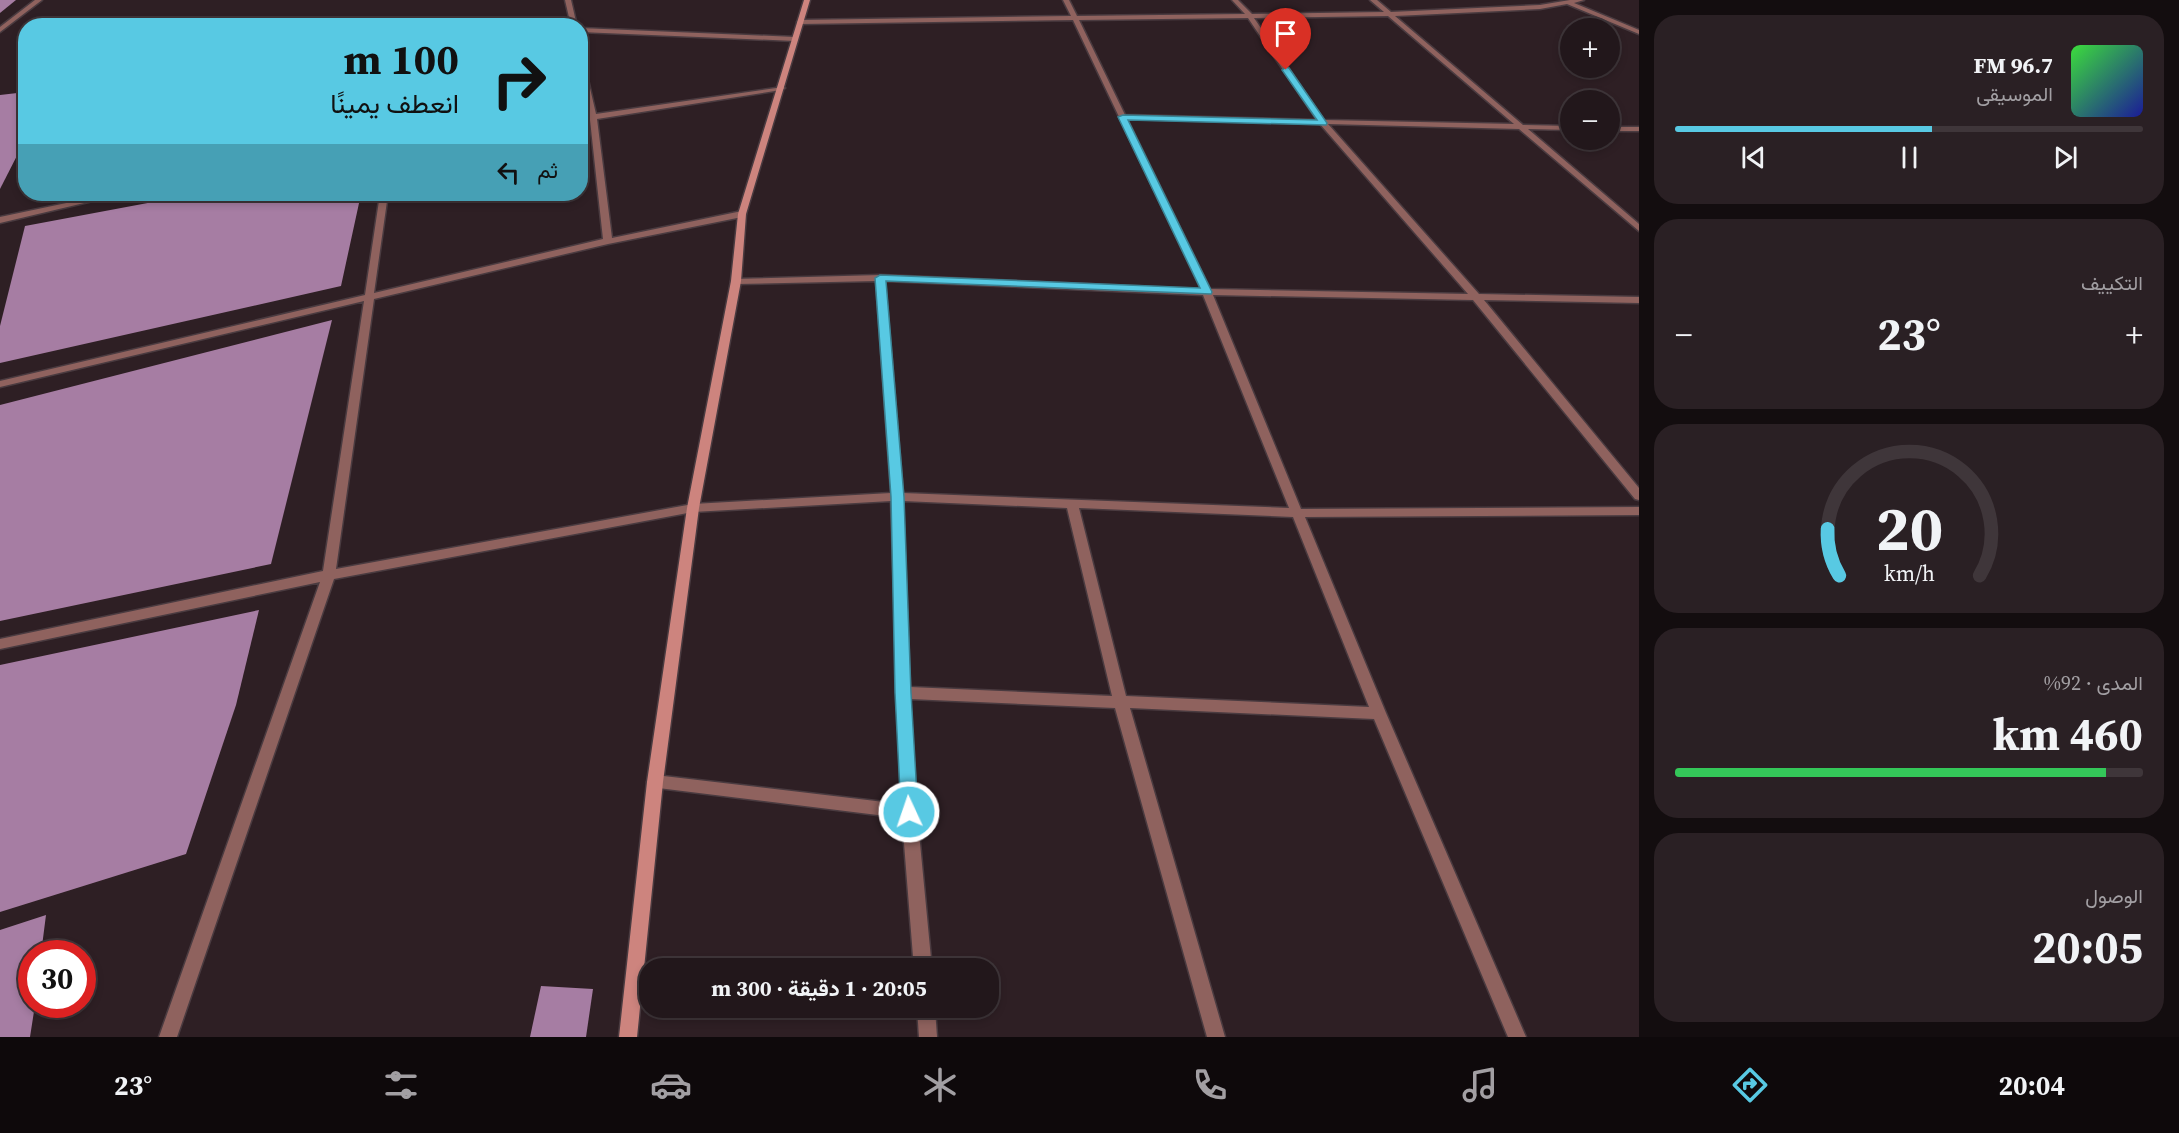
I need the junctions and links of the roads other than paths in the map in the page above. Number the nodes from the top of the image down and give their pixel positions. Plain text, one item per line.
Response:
1 (39, 0) edge
2 (568, 0) edge
3 (807, 0) edge
4 (1066, 0) edge
5 (1235, 0) edge
6 (1373, 0) edge
7 (1581, 0) edge
8 (1569, 3) junction
9 (1388, 14) junction
10 (1250, 16) junction
11 (572, 18) edge
12 (1074, 18) junction
13 (800, 22) junction
14 (0, 24) edge
15 (9, 24) junction
16 (0, 30) edge
17 (588, 30) edge
18 (1639, 32) edge
19 (795, 39) junction
20 (781, 87) junction
21 (588, 95) edge
22 (1123, 117) junction
23 (588, 118) edge
24 (593, 118) junction
25 (1323, 123) junction
26 (1521, 127) junction
27 (1560, 128) edge
28 (1620, 129) edge
29 (1639, 129) edge
30 (86, 201) edge
31 (383, 201) edge
32 (742, 214) junction
33 (1623, 214) junction
34 (1639, 214) edge
35 (0, 220) edge
36 (1639, 228) edge
37 (608, 241) junction
38 (880, 278) junction
39 (736, 280) junction
40 (1207, 292) junction
41 (370, 296) junction
42 (1477, 298) junction
43 (1639, 300) edge
44 (0, 384) edge
45 (1639, 496) edge
46 (897, 497) junction
47 (1072, 504) junction
48 (693, 508) junction
49 (1639, 511) edge
50 (1297, 513) junction
51 (328, 575) junction
52 (0, 644) edge
53 (903, 693) junction
54 (1121, 703) junction
55 (1378, 713) junction
56 (655, 782) junction
57 (909, 812) junction
58 (922, 958) edge
59 (927, 1018) edge
60 (168, 1037) edge
61 (628, 1037) edge
62 (928, 1037) edge
63 (1216, 1037) edge
64 (1517, 1037) edge

1 - 15 street
2 - 11 street
3 - 13 main road
4 - 12 street
5 - 10 street
6 - 9 street
7 - 8 street
8 - 9 street
8 - 18 street
9 - 10 street
9 - 26 street
10 - 12 street
10 - 25 street
12 - 13 street
12 - 22 street
13 - 19 main road
14 - 15 street
15 - 16 street
17 - 19 street
19 - 20 main road
20 - 24 street
20 - 32 main road
21 - 24 street
22 - 25 street
22 - 40 street
23 - 24 street
24 - 37 street
25 - 26 street
25 - 42 street
26 - 27 street
26 - 33 street
28 - 29 street
30 - 35 street
31 - 41 street
32 - 37 street
32 - 39 main road
33 - 34 street
33 - 36 street
37 - 41 street
38 - 39 street
38 - 40 street
38 - 46 street
39 - 48 main road
40 - 42 street
40 - 50 street
41 - 44 street
41 - 51 street
42 - 43 street
42 - 45 street
46 - 47 street
46 - 48 street
46 - 53 street
47 - 50 street
47 - 54 street
48 - 51 street
48 - 56 main road
49 - 50 street
50 - 55 street
51 - 52 street
51 - 60 street
53 - 54 street
53 - 57 street
54 - 55 street
54 - 63 street
55 - 64 street
56 - 57 street
56 - 61 main road
57 - 58 street
59 - 62 street

